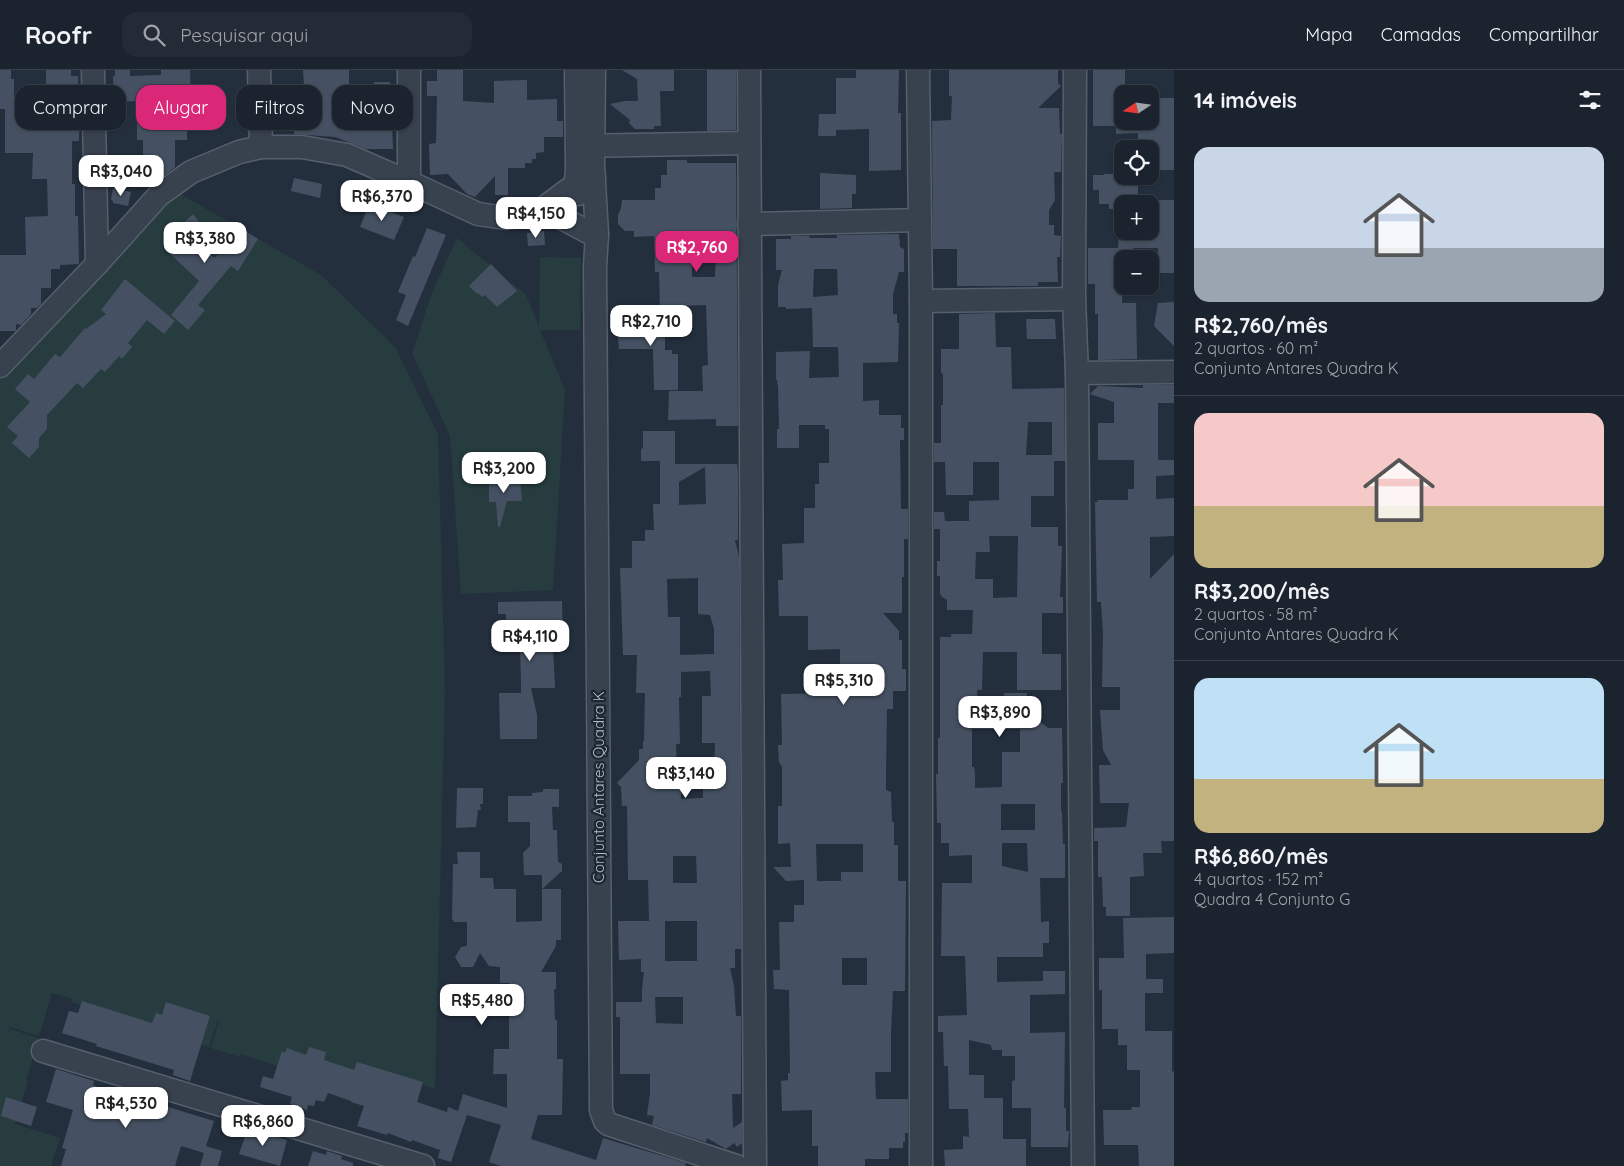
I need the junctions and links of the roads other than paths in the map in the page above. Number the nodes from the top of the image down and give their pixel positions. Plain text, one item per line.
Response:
1 (93, 70) edge
2 (260, 70) edge
3 (410, 70) edge
4 (576, 70) edge
5 (594, 70) edge
6 (749, 70) edge
7 (918, 70) edge
8 (1075, 70) edge
9 (749, 143) junction
10 (585, 146) junction
11 (261, 147) junction
12 (585, 180) junction
13 (410, 182) junction
14 (537, 214) junction
15 (920, 220) junction
16 (749, 224) junction
17 (592, 233) junction
18 (97, 264) junction
19 (1074, 299) junction
20 (921, 301) junction
21 (0, 366) edge
22 (1077, 372) junction
23 (1174, 372) edge
24 (43, 1051) dead end
25 (423, 1166) edge
26 (736, 1166) edge
27 (755, 1166) edge
28 (921, 1166) edge
29 (1083, 1166) edge

1 - 18 street
2 - 11 street
3 - 13 street
4 - 10 street
5 - 10 street
6 - 9 street
7 - 15 street
8 - 19 street
9 - 10 street
9 - 16 street
10 - 12 street, Conjunto Antares Quadra K
11 - 13 street
11 - 18 street
12 - 14 street
12 - 17 street, Conjunto Antares Quadra K
13 - 14 street
14 - 17 street
15 - 16 street
15 - 20 street
16 - 27 street
17 - 26 street, Conjunto Antares Quadra K
18 - 21 street
19 - 20 street
19 - 22 street
20 - 28 street
22 - 23 street
22 - 29 street
24 - 25 street

